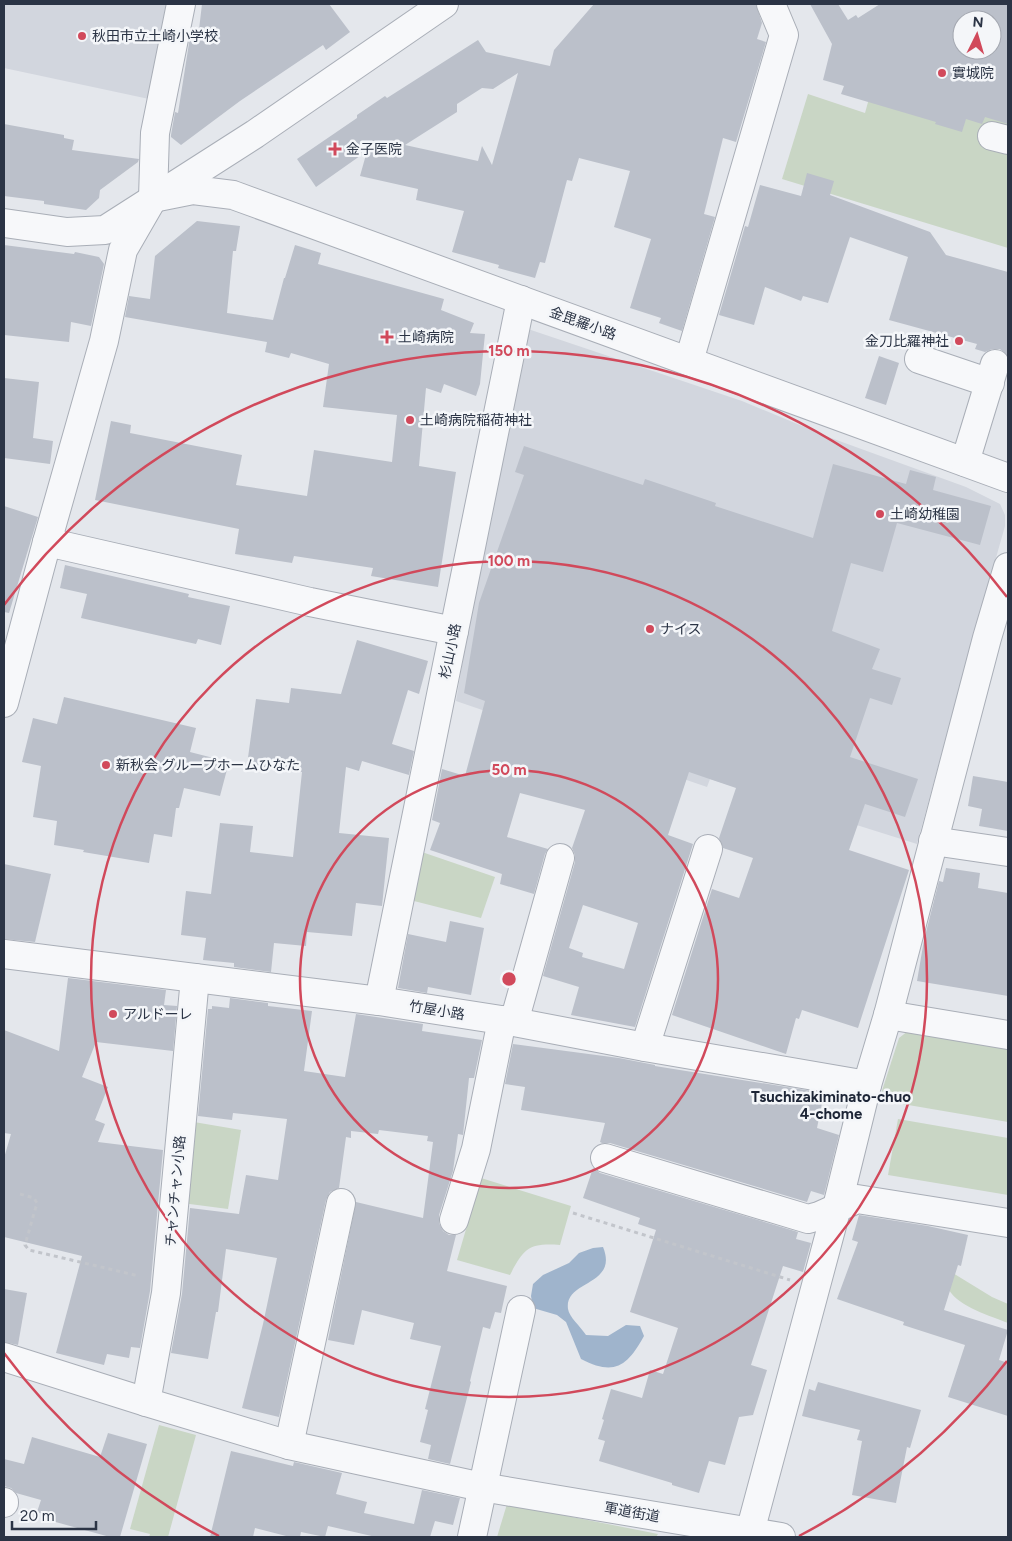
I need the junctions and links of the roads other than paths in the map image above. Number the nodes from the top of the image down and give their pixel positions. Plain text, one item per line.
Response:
1 (181, 4) edge
2 (444, 4) edge
3 (771, 4) edge
4 (154, 198) junction
5 (4, 224) edge
6 (521, 300) junction
7 (919, 359) dead end
8 (689, 362) junction
9 (965, 462) junction
10 (1008, 478) edge
11 (47, 542) junction
12 (1008, 567) edge
13 (454, 631) junction
14 (997, 639) edge
15 (4, 703) edge
16 (933, 841) junction
17 (708, 850) dead end
18 (1008, 852) edge
19 (560, 858) dead end
20 (4, 954) edge
21 (195, 978) junction
22 (379, 1001) junction
23 (888, 1015) junction
24 (508, 1021) junction
25 (1008, 1035) edge
26 (645, 1047) junction
27 (866, 1085) junction
28 (605, 1158) dead end
29 (341, 1203) dead end
30 (837, 1207) junction
31 (454, 1220) dead end
32 (1008, 1223) edge
33 (521, 1310) dead end
34 (4, 1357) edge
35 (146, 1402) junction
36 (290, 1445) junction
37 (482, 1487) junction
38 (750, 1532) junction
39 (472, 1537) edge
40 (781, 1537) edge

1 - 4 street
2 - 4 street
3 - 8 street
4 - 5 street
4 - 6 street, 金毘羅小路
4 - 11 street
6 - 8 street, 金毘羅小路
6 - 13 street, 杉山小路
7 - 9 street
8 - 9 street, 金毘羅小路
9 - 10 street, 金毘羅小路
11 - 13 street
11 - 15 street
12 - 14 street
13 - 22 street, 杉山小路
14 - 16 street
16 - 18 street
16 - 23 street
17 - 26 street
19 - 24 street
20 - 21 street, 竹屋小路
21 - 22 street, 竹屋小路
21 - 35 street, チャンチャン小路
22 - 24 street, 竹屋小路
23 - 25 street
23 - 27 street
24 - 26 street, 竹屋小路
24 - 31 street
26 - 27 street, 竹屋小路
27 - 30 street
28 - 30 street
29 - 36 street
30 - 32 street
30 - 38 street
33 - 37 street
34 - 35 street, 軍道街道
35 - 36 street, 軍道街道
36 - 37 street, 軍道街道
37 - 38 street, 軍道街道
37 - 39 street
38 - 40 street, 軍道街道

